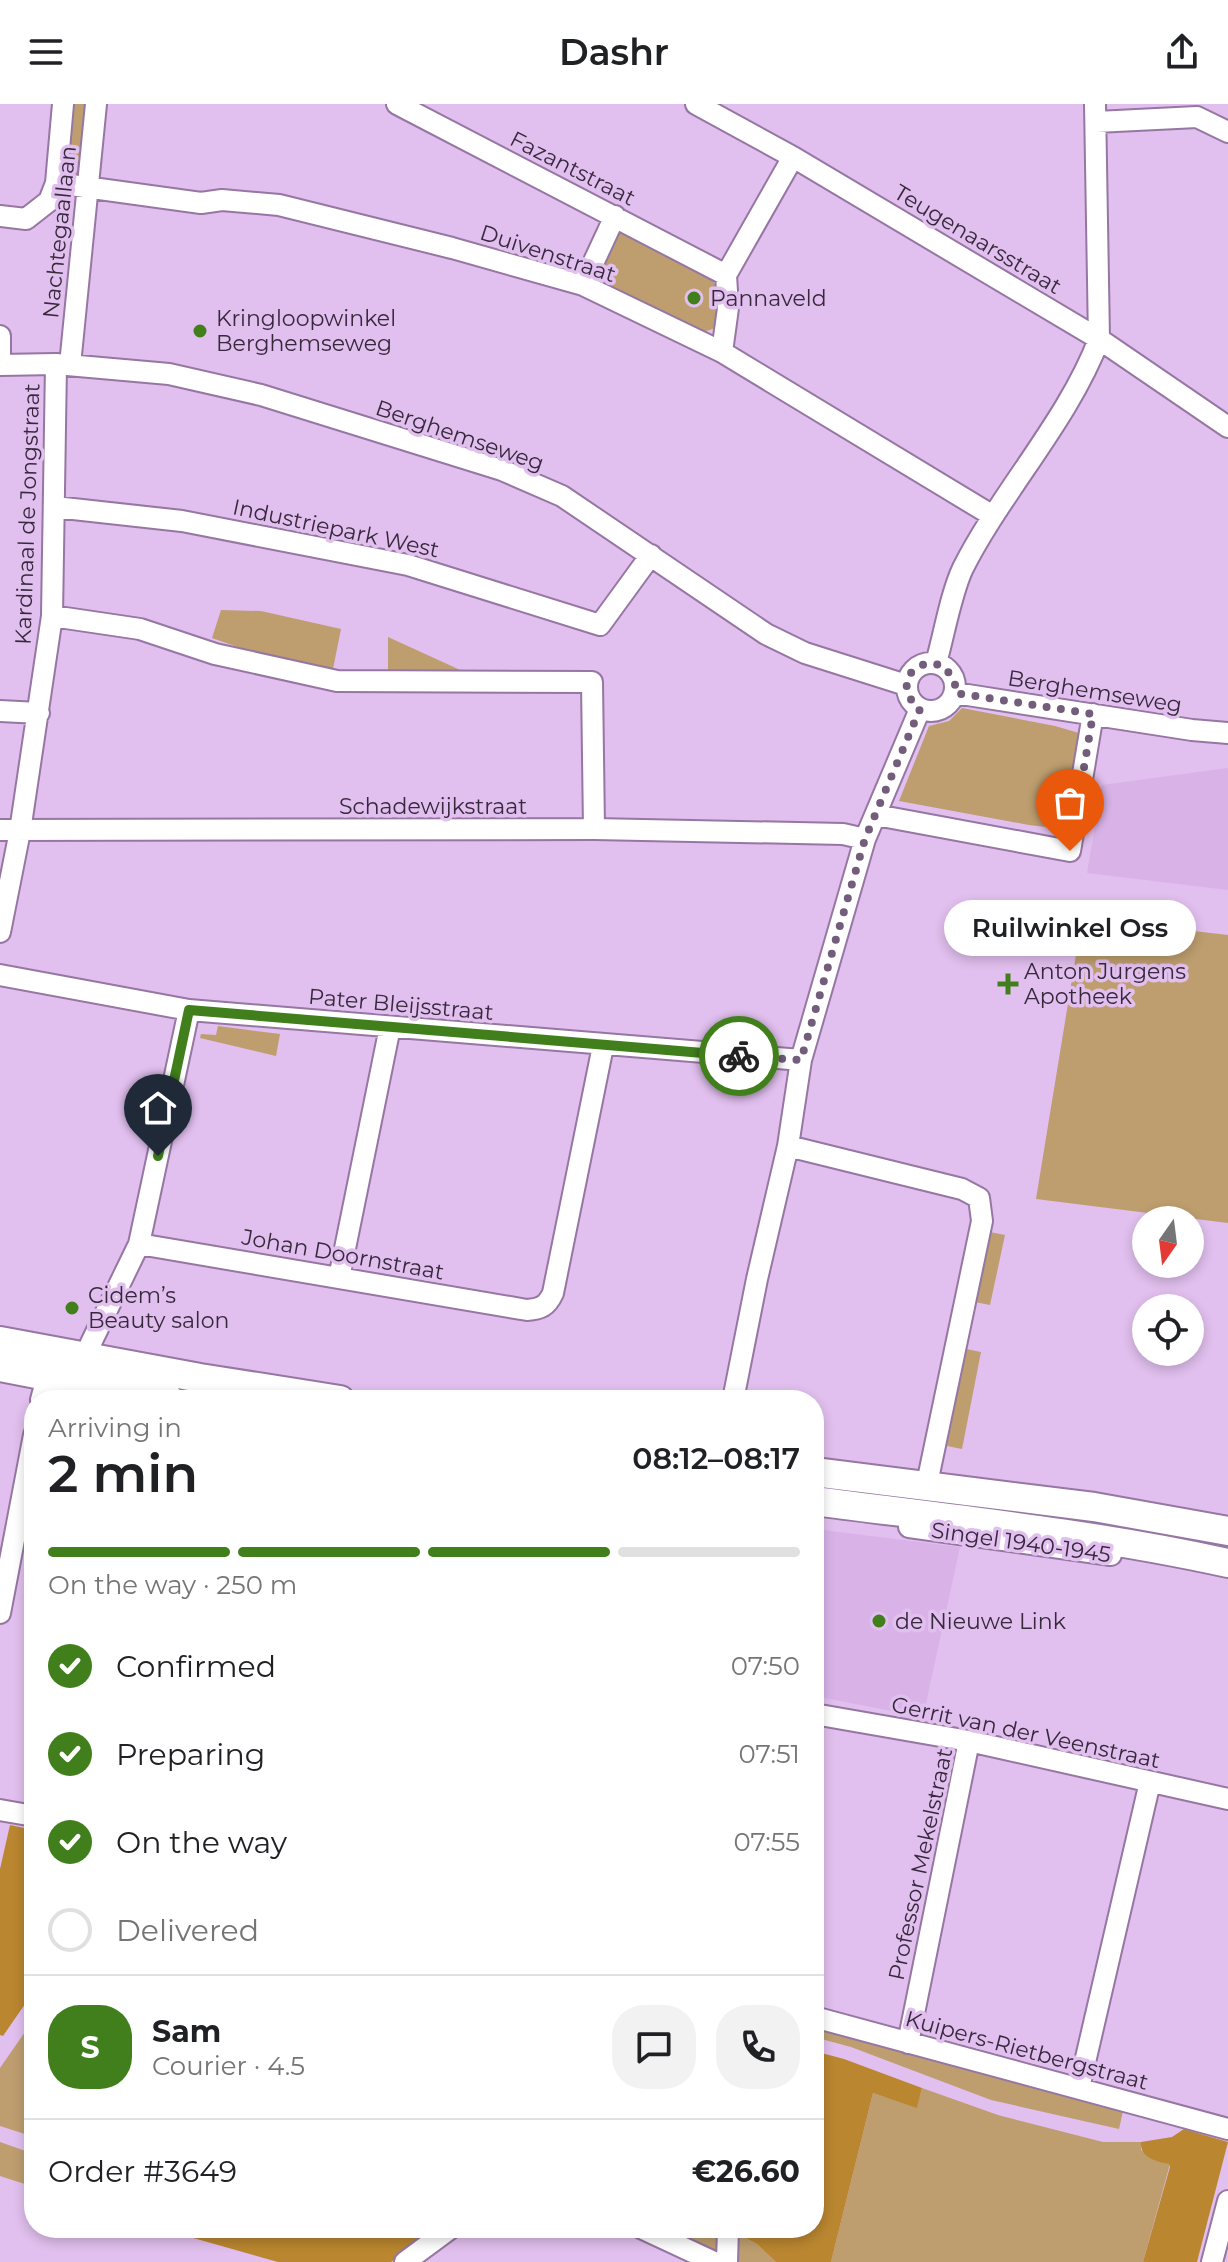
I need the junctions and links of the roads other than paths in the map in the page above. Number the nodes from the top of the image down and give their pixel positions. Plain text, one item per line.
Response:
1 (63, 104) edge
2 (96, 104) edge
3 (397, 104) edge
4 (696, 104) edge
5 (1196, 111) edge
6 (1095, 113) edge
7 (1228, 132) edge
8 (793, 157) junction
9 (56, 183) junction
10 (86, 188) junction
11 (0, 216) edge
12 (615, 216) junction
13 (726, 275) junction
14 (583, 285) junction
15 (0, 336) edge
16 (1099, 339) junction
17 (722, 352) junction
18 (0, 365) edge
19 (63, 365) junction
20 (1228, 427) edge
21 (55, 507) junction
22 (993, 516) junction
23 (651, 555) junction
24 (52, 616) junction
25 (936, 663) junction
26 (906, 685) junction
27 (955, 693) junction
28 (920, 709) junction
29 (0, 711) edge
30 (39, 713) junction
31 (1093, 714) junction
32 (1228, 733) edge
33 (876, 815) junction
34 (594, 829) junction
35 (10, 830) edge
36 (865, 839) junction
37 (0, 932) edge
38 (0, 975) edge
39 (189, 1010) junction
40 (390, 1027) junction
41 (603, 1046) junction
42 (801, 1060) junction
43 (788, 1146) junction
44 (139, 1244) junction
45 (339, 1278) junction
46 (0, 1328) edge
47 (0, 1341) edge
48 (90, 1345) junction
49 (131, 1365) junction
50 (0, 1367) edge
51 (0, 1381) edge
52 (27, 1390) edge
53 (118, 1390) edge
54 (280, 1390) edge
55 (735, 1390) edge
56 (824, 1470) edge
57 (824, 1473) edge
58 (929, 1474) junction
59 (24, 1487) edge
60 (824, 1502) edge
61 (824, 1515) edge
62 (1228, 1519) edge
63 (1228, 1531) edge
64 (1228, 1563) edge
65 (1228, 1576) edge
66 (0, 1613) edge
67 (824, 1716) edge
68 (969, 1741) junction
69 (1150, 1782) junction
70 (1228, 1799) edge
71 (0, 1810) edge
72 (24, 1814) edge
73 (824, 2020) edge
74 (908, 2043) junction
75 (1079, 2088) junction
76 (1228, 2129) edge
77 (1228, 2201) edge
78 (437, 2238) edge
79 (662, 2238) edge
80 (728, 2238) edge
81 (405, 2262) edge
82 (714, 2262) edge
83 (727, 2262) edge
84 (1212, 2262) edge

1 - 9 street, Nachtegaallaan
2 - 10 street, Nachtegaallaan
3 - 12 street, Fazantstraat
4 - 8 street, Teugenaarsstraat
5 - 6 street
5 - 7 street
6 - 16 street
8 - 13 street
8 - 16 street, Teugenaarsstraat
9 - 10 street, Duivenstraat
9 - 11 street
10 - 14 street, Duivenstraat
10 - 19 street, Nachtegaallaan
12 - 13 street, Fazantstraat
12 - 14 street
13 - 17 street
14 - 17 street, Duivenstraat
15 - 18 street, Berghemseweg
16 - 20 street, Teugenaarsstraat
16 - 22 street
17 - 22 street, Duivenstraat
18 - 19 street, Berghemseweg
19 - 21 street, Kardinaal de Jongstraat
19 - 23 street, Berghemseweg
21 - 23 street, Industriepark West
21 - 24 street, Kardinaal de Jongstraat
22 - 25 street
23 - 26 street, Berghemseweg
24 - 30 street, Kardinaal de Jongstraat
24 - 34 street
25 - 26 street
25 - 27 street
26 - 28 street
27 - 28 street
27 - 31 street, Berghemseweg
28 - 33 street
29 - 30 street
30 - 35 street, Kardinaal de Jongstraat
31 - 32 street, Berghemseweg
31 - 33 street
33 - 36 street
34 - 35 street, Schadewijkstraat
34 - 36 street, Schadewijkstraat
35 - 37 street
36 - 42 street
38 - 39 street, Pater Bleijsstraat
39 - 40 street, Pater Bleijsstraat
39 - 44 street
40 - 41 street, Pater Bleijsstraat
40 - 45 street
41 - 42 street, Pater Bleijsstraat
41 - 45 street, Johan Doornstraat
42 - 43 street
43 - 55 street
43 - 58 street
44 - 45 street, Johan Doornstraat
44 - 48 street
46 - 48 street
47 - 49 main road
48 - 49 street
49 - 54 main road
50 - 53 main road
51 - 52 street
56 - 58 street, Singel 1940-1945
57 - 63 main road, Singel 1940-1945
58 - 62 street, Singel 1940-1945
59 - 66 street
60 - 64 main road, Singel 1940-1945
61 - 65 street, Singel 1940-1945
67 - 68 street, Gerrit van der Veenstraat
68 - 69 street, Gerrit van der Veenstraat
68 - 74 street, Professor Mekelstraat
69 - 70 street, Gerrit van der Veenstraat
69 - 75 street
71 - 72 street
73 - 74 street, Kuipers-Rietbergstraat
74 - 75 street, Kuipers-Rietbergstraat
75 - 76 street, Kuipers-Rietbergstraat
77 - 84 street
78 - 81 street
79 - 82 street
80 - 83 street

